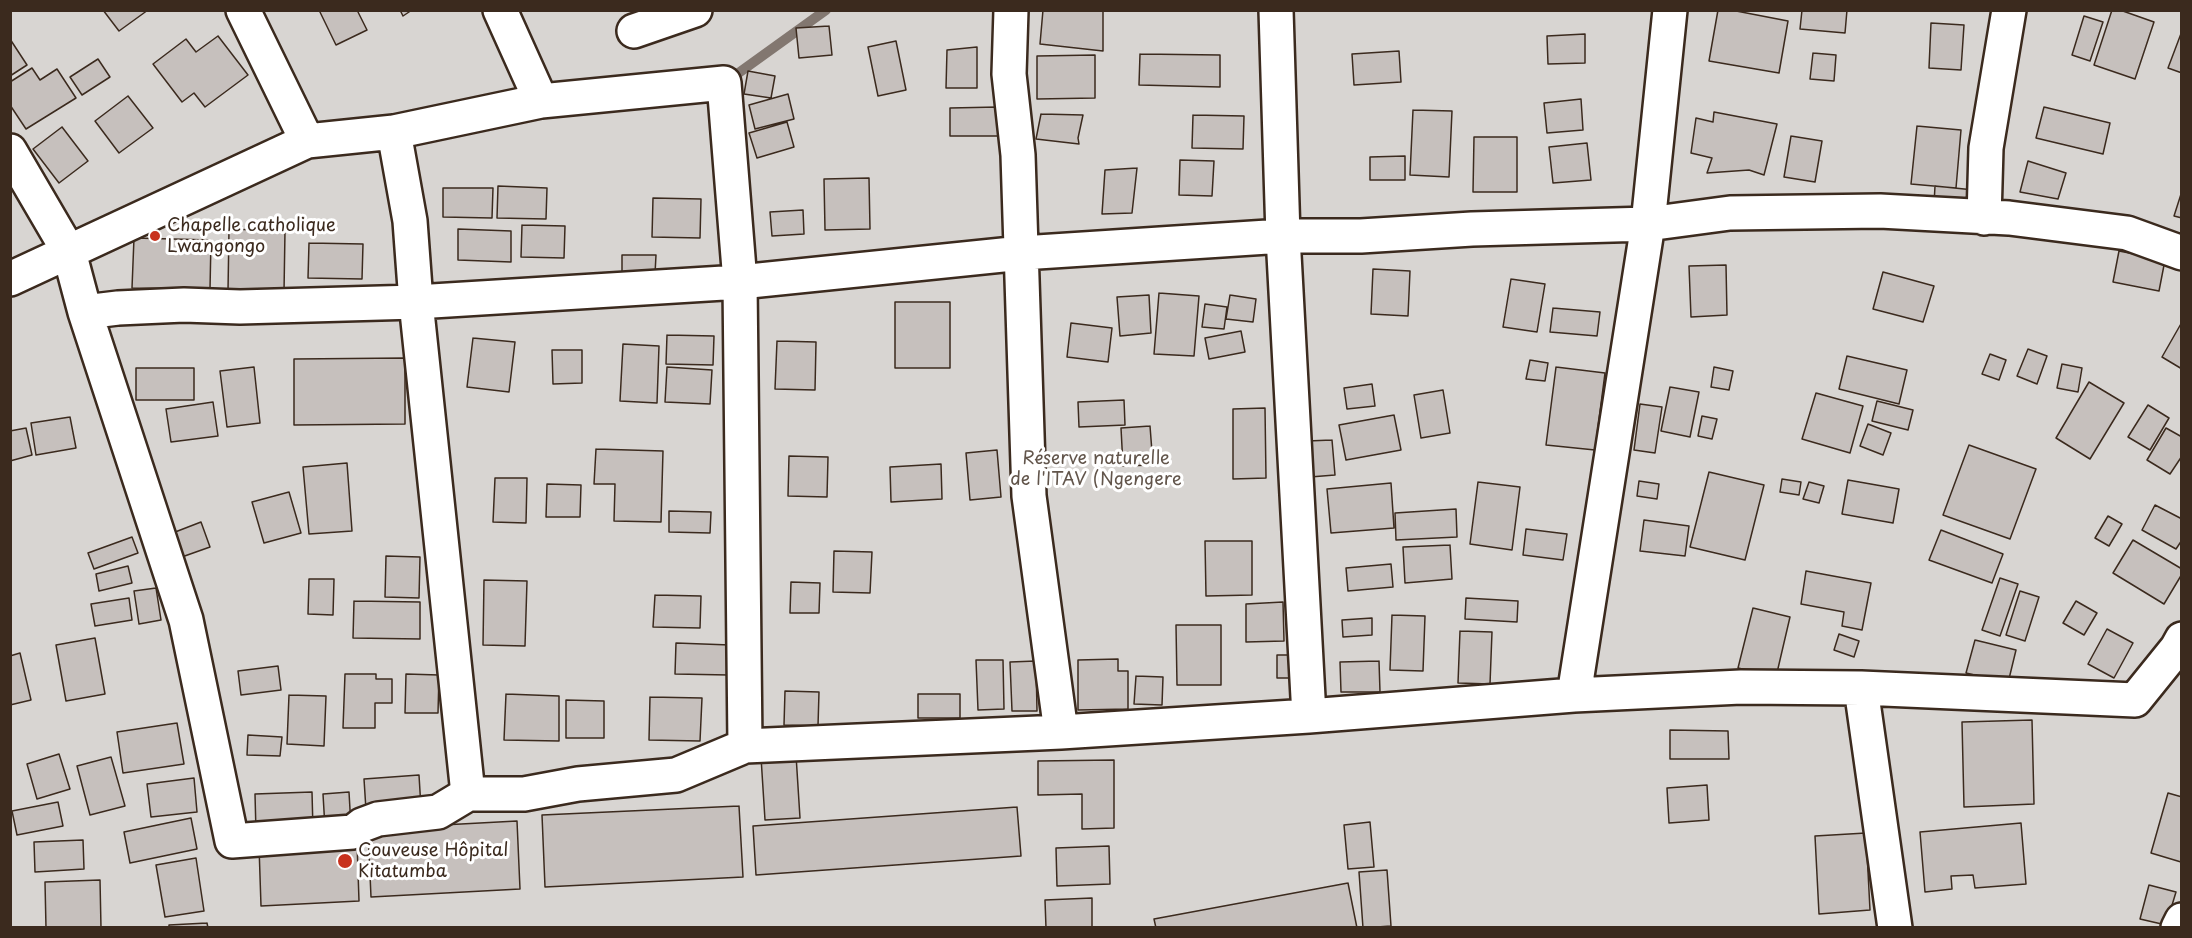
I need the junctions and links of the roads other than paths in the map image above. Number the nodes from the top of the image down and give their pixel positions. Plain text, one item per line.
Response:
1 (243, 10) edge
2 (500, 10) edge
3 (695, 10) edge
4 (1011, 10) edge
5 (1276, 10) edge
6 (1670, 10) edge
7 (2009, 10) edge
8 (634, 31) dead end
9 (541, 101) junction
10 (394, 132) junction
11 (307, 141) junction
12 (10, 152) edge
13 (1984, 218) junction
14 (1648, 224) junction
15 (1283, 236) junction
16 (69, 252) junction
17 (1022, 253) junction
18 (2181, 253) edge
19 (10, 279) edge
20 (740, 282) junction
21 (416, 302) junction
22 (85, 312) junction
23 (2181, 639) edge
24 (1861, 688) junction
25 (1574, 695) junction
26 (1309, 716) junction
27 (1061, 732) junction
28 (745, 746) junction
29 (468, 794) junction
30 (2181, 920) edge
31 (1895, 927) edge
32 (2178, 927) edge

1 - 11 street
2 - 9 street
3 - 8 street
4 - 17 street
5 - 15 street
6 - 14 street
7 - 13 street
9 - 10 street
9 - 20 street
10 - 11 street
10 - 21 street
11 - 16 street
12 - 16 street
13 - 14 street
13 - 18 street
14 - 15 street
14 - 25 street
15 - 17 street
15 - 26 street
16 - 19 street
16 - 22 street
17 - 20 street
17 - 27 street
20 - 21 street
20 - 28 street
21 - 22 street
21 - 29 street
22 - 29 street
23 - 24 street
24 - 25 street
24 - 31 street
25 - 26 street
26 - 27 street
27 - 28 street
28 - 29 street
30 - 32 street

